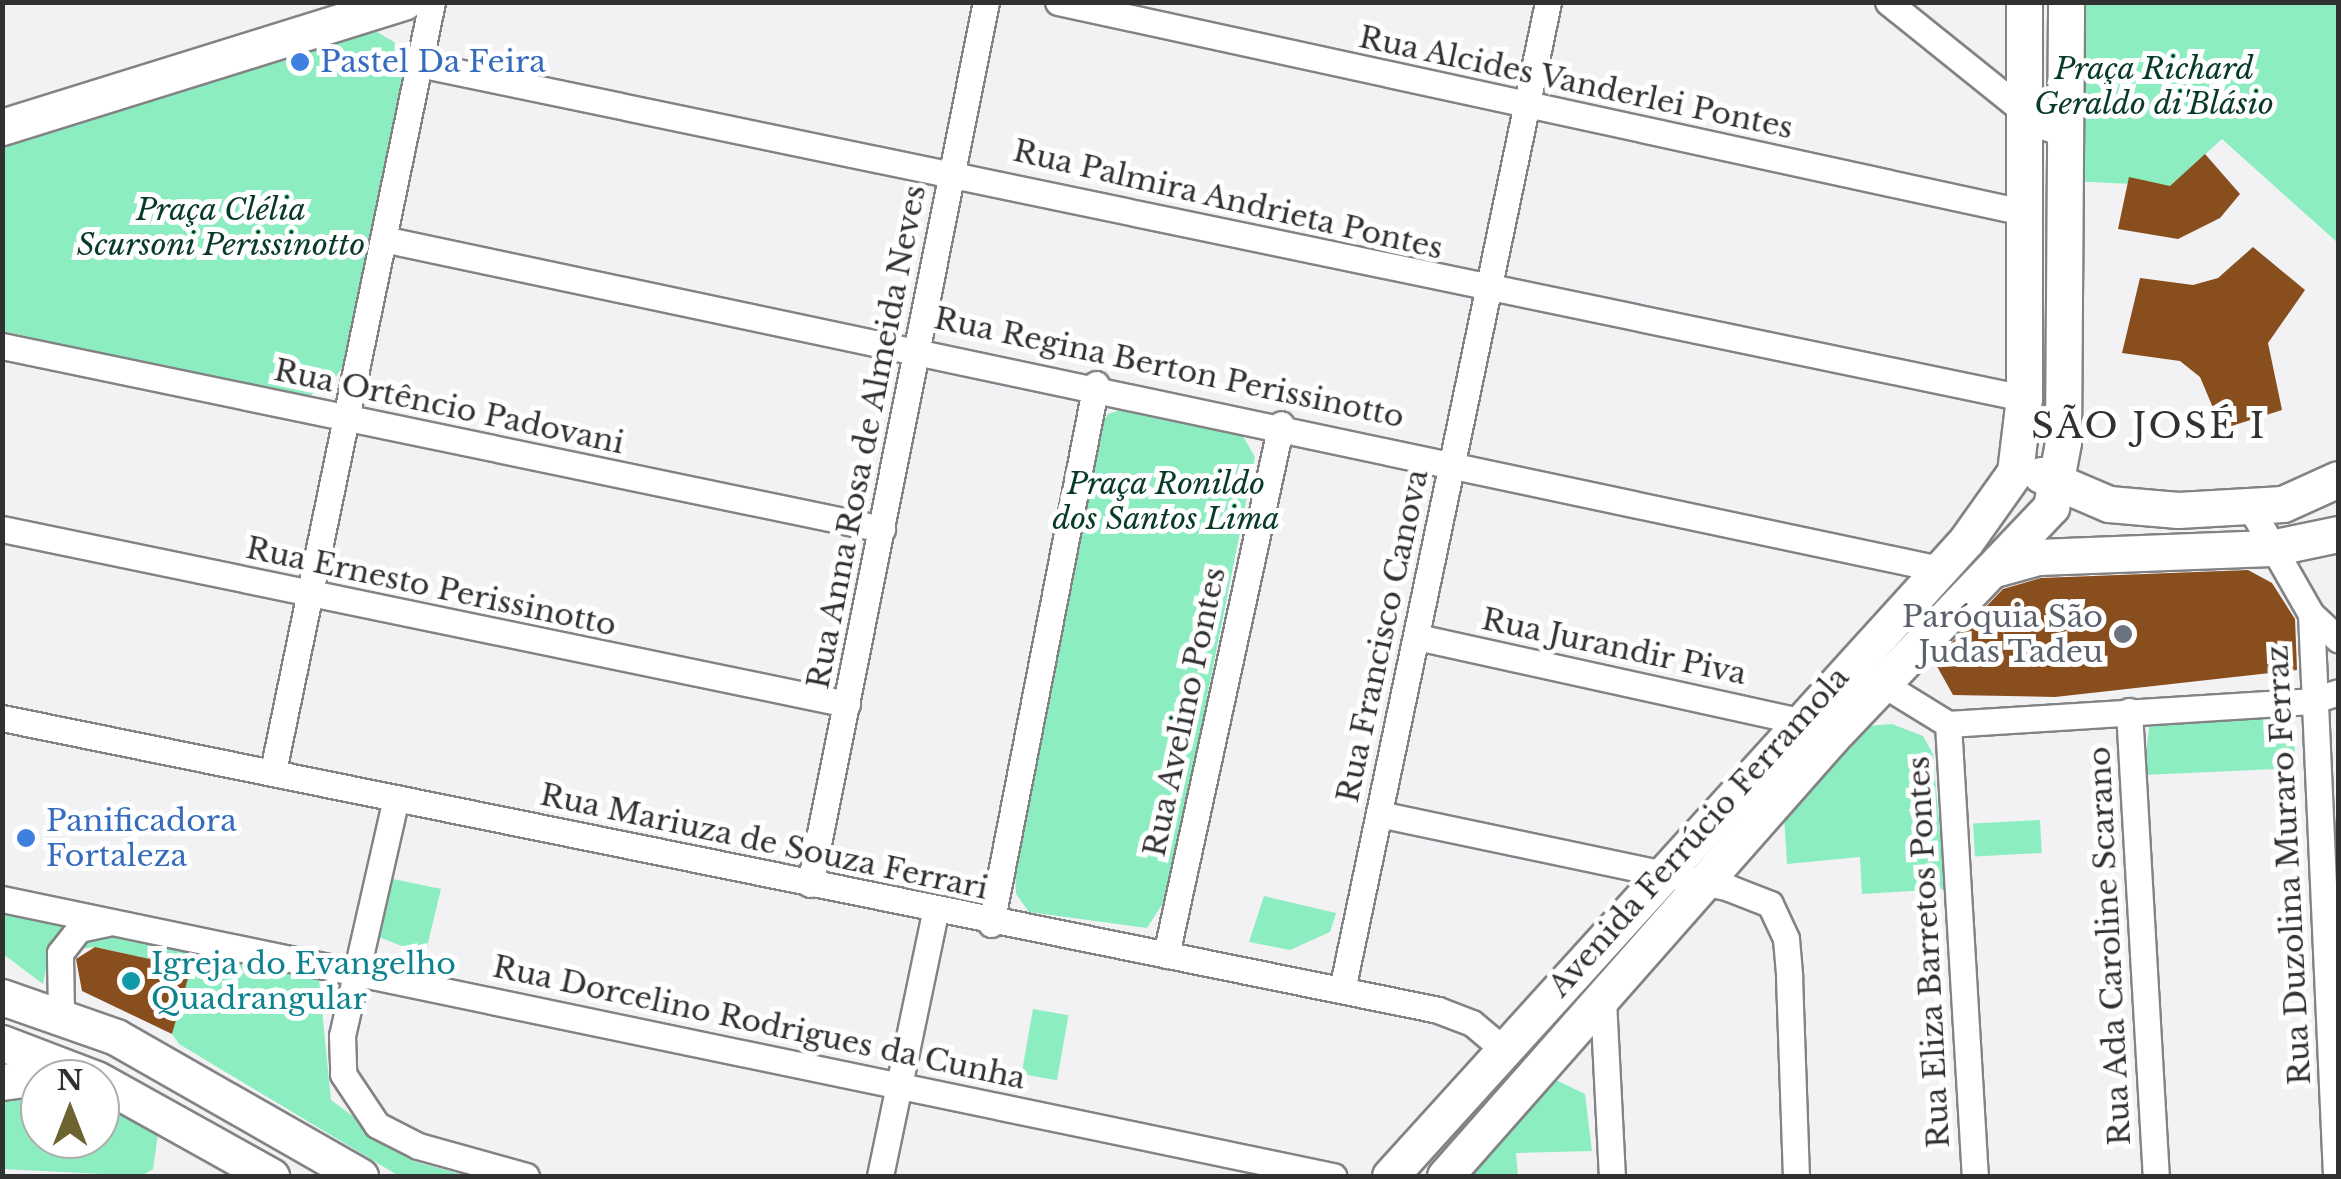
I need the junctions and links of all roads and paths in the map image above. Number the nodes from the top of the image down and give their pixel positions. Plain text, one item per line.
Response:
1 (404, 2) edge
2 (432, 2) edge
3 (986, 2) edge
4 (1058, 2) edge
5 (1548, 2) edge
6 (1888, 2) edge
7 (2024, 2) edge
8 (2066, 2) edge
9 (419, 64) junction
10 (1527, 106) junction
11 (2022, 108) junction
12 (2, 127) edge
13 (2064, 132) junction
14 (952, 172) junction
15 (2023, 212) junction
16 (384, 239) junction
17 (1489, 291) junction
18 (2, 346) edge
19 (918, 348) junction
20 (1096, 384) junction
21 (2024, 398) junction
22 (347, 419) junction
23 (1281, 424) junction
24 (1453, 461) junction
25 (2338, 478) edge
26 (2011, 479) junction
27 (2060, 482) junction
28 (2250, 507) junction
29 (2042, 521) junction
30 (2, 529) edge
31 (882, 529) junction
32 (2338, 534) edge
33 (2271, 548) junction
34 (2102, 554) junction
35 (1939, 569) junction
36 (1991, 570) junction
37 (311, 596) junction
38 (2311, 614) junction
39 (1417, 637) junction
40 (2338, 639) edge
41 (1883, 684) junction
42 (2338, 692) edge
43 (2311, 701) junction
44 (847, 704) junction
45 (2129, 711) junction
46 (2, 718) edge
47 (1798, 720) junction
48 (1948, 724) junction
49 (273, 770) junction
50 (396, 798) junction
51 (1379, 814) junction
52 (1658, 876) junction
53 (810, 884) junction
54 (1701, 884) junction
55 (2, 898) edge
56 (935, 912) junction
57 (112, 923) junction
58 (990, 924) junction
59 (1166, 955) junction
60 (355, 974) junction
61 (1342, 990) junction
62 (6, 993) edge
63 (1602, 1000) junction
64 (61, 1012) junction
65 (1503, 1049) junction
66 (6, 1053) edge
67 (899, 1085) junction
68 (120, 1092) edge
69 (271, 1176) edge
70 (360, 1176) edge
71 (526, 1176) edge
72 (880, 1176) edge
73 (1333, 1176) edge
74 (1390, 1176) edge
75 (1445, 1176) edge
76 (1612, 1176) edge
77 (1796, 1176) edge
78 (1974, 1176) edge
79 (2156, 1176) edge
80 (2336, 1176) edge

1 - 12 street
2 - 9 street
3 - 14 street, Rua Anna Rosa de Almeida Neves
4 - 10 street, Rua Alcides Vanderlei Pontes
5 - 10 street, Rua Francisco Canova
6 - 11 street
7 - 11 street
8 - 13 street
9 - 14 street, Rua Palmira Andrieta Pontes
9 - 16 street
10 - 15 street, Rua Alcides Vanderlei Pontes
10 - 17 street, Rua Francisco Canova
11 - 13 street
11 - 15 street
13 - 27 street
14 - 17 street, Rua Palmira Andrieta Pontes
14 - 19 street, Rua Anna Rosa de Almeida Neves
15 - 21 street
16 - 19 street, Rua Regina Berton Perissinotto
16 - 22 street
17 - 21 street, Rua Palmira Andrieta Pontes
17 - 24 street, Rua Francisco Canova
18 - 22 street, Rua Ortêncio Padovani
19 - 20 street, Rua Regina Berton Perissinotto
19 - 31 street, Rua Anna Rosa de Almeida Neves
20 - 23 street, Rua Regina Berton Perissinotto
20 - 58 street
21 - 26 street
22 - 31 street, Rua Ortêncio Padovani
22 - 37 street
23 - 24 street, Rua Regina Berton Perissinotto
23 - 59 street, Rua Avelino Pontes
24 - 35 street, Rua Regina Berton Perissinotto
24 - 39 street, Rua Francisco Canova
25 - 28 street
26 - 27 street
26 - 29 street
26 - 35 street, Avenida Ferrúcio Ferramola
27 - 28 street
27 - 29 street
28 - 33 street, Rua Duzolina Muraro Ferraz
29 - 34 street
29 - 36 street, Avenida Ferrúcio Ferramola
30 - 37 street, Rua Ernesto Perissinotto
31 - 44 street, Rua Anna Rosa de Almeida Neves
32 - 33 street
33 - 34 street
33 - 38 street, Rua Duzolina Muraro Ferraz
34 - 36 street
35 - 47 street, Avenida Ferrúcio Ferramola
36 - 41 street, Avenida Ferrúcio Ferramola
37 - 44 street, Rua Ernesto Perissinotto
37 - 49 street
38 - 40 street
38 - 43 street, Rua Duzolina Muraro Ferraz
39 - 47 street, Rua Jurandir Piva
39 - 51 street, Rua Francisco Canova
41 - 48 street
41 - 54 street, Avenida Ferrúcio Ferramola
42 - 43 street
43 - 45 street
43 - 80 street, Rua Duzolina Muraro Ferraz
44 - 53 street, Rua Anna Rosa de Almeida Neves
45 - 48 street
45 - 79 street, Rua Ada Caroline Scarano
46 - 49 street, Rua Mariuza de Souza Ferrari
47 - 52 street, Avenida Ferrúcio Ferramola
48 - 78 street, Rua Eliza Barretos Pontes
49 - 50 street, Rua Mariuza de Souza Ferrari
50 - 53 street, Rua Mariuza de Souza Ferrari
50 - 60 street
51 - 52 street
51 - 61 street, Rua Francisco Canova
52 - 54 street
52 - 65 street, Avenida Ferrúcio Ferramola
53 - 56 street, Rua Mariuza de Souza Ferrari
54 - 63 street, Avenida Ferrúcio Ferramola
54 - 77 street
55 - 57 street, Rua Dorcelino Rodrigues da Cunha
56 - 58 street, Rua Mariuza de Souza Ferrari
56 - 67 street
57 - 60 street, Rua Dorcelino Rodrigues da Cunha
57 - 64 street
58 - 59 street, Rua Mariuza de Souza Ferrari
59 - 61 street, Rua Mariuza de Souza Ferrari
60 - 67 street, Rua Dorcelino Rodrigues da Cunha
60 - 71 street
61 - 65 street, Rua Mariuza de Souza Ferrari
62 - 64 street
62 - 66 street
63 - 75 street, Avenida Ferrúcio Ferramola
63 - 76 street
64 - 70 street
65 - 74 street, Avenida Ferrúcio Ferramola
67 - 72 street
67 - 73 street, Rua Dorcelino Rodrigues da Cunha
68 - 69 street

